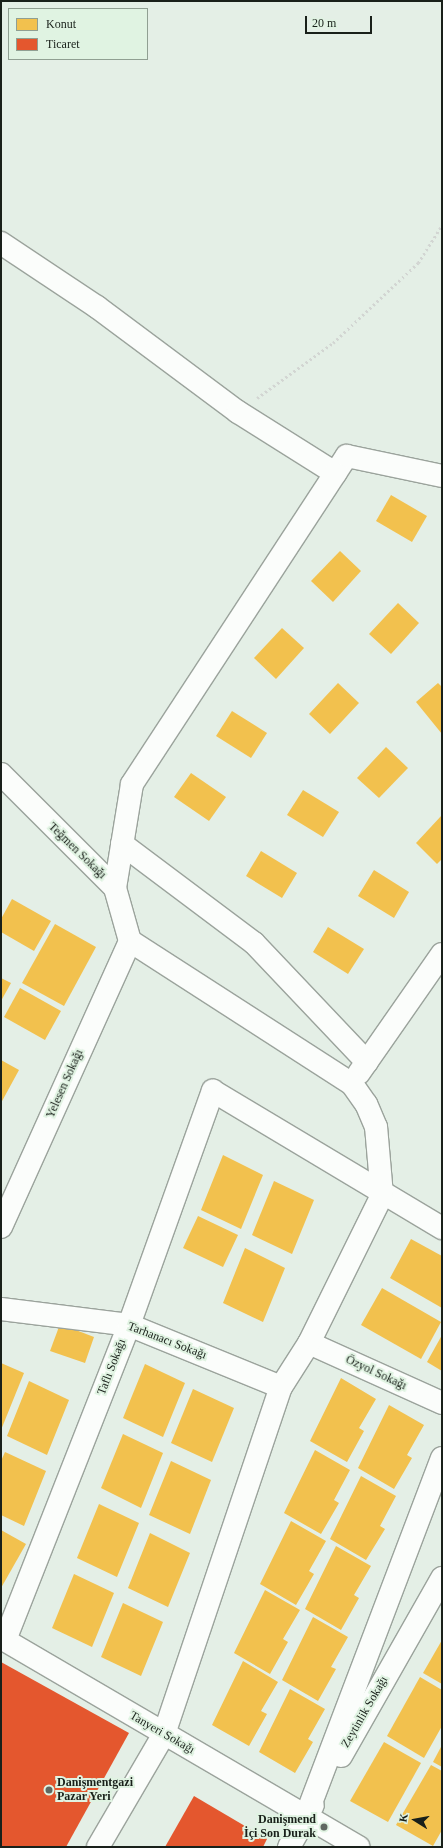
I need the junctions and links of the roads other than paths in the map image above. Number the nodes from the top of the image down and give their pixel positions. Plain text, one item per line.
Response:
1 (1, 243) edge
2 (335, 473) junction
3 (442, 476) edge
4 (4, 788) edge
5 (122, 844) junction
6 (115, 888) junction
7 (130, 941) junction
8 (442, 954) edge
9 (367, 1062) junction
10 (352, 1084) junction
11 (382, 1194) junction
12 (1, 1227) edge
13 (442, 1228) edge
14 (1, 1309) edge
15 (129, 1325) junction
16 (309, 1343) junction
17 (280, 1387) junction
18 (442, 1403) edge
19 (442, 1458) edge
20 (442, 1578) edge
21 (3, 1639) edge
22 (164, 1734) junction
23 (315, 1822) junction
24 (98, 1847) edge
25 (289, 1847) edge
26 (358, 1847) edge

1 - 2 street
2 - 3 street
2 - 5 street
4 - 6 street, Teğmen Sokağı
5 - 6 street
5 - 9 street
6 - 7 street, Teğmen Sokağı
7 - 10 street
7 - 12 street, Yelesen Sokağı
8 - 9 street
9 - 10 street
10 - 11 street
11 - 13 street
11 - 15 street, Taflı Sokağı
11 - 16 street
14 - 15 street, Tarhanacı Sokağı
15 - 17 street, Tarhanacı Sokağı
15 - 21 street, Taflı Sokağı
16 - 17 street
16 - 18 street, Özyol Sokağı
17 - 22 street
19 - 23 street
20 - 23 street, Zeytinlik Sokağı
21 - 22 street, Tanyeri Sokağı
22 - 23 street, Tanyeri Sokağı
22 - 24 street
23 - 25 street, Zeytinlik Sokağı
23 - 26 street, Tanyeri Sokağı

